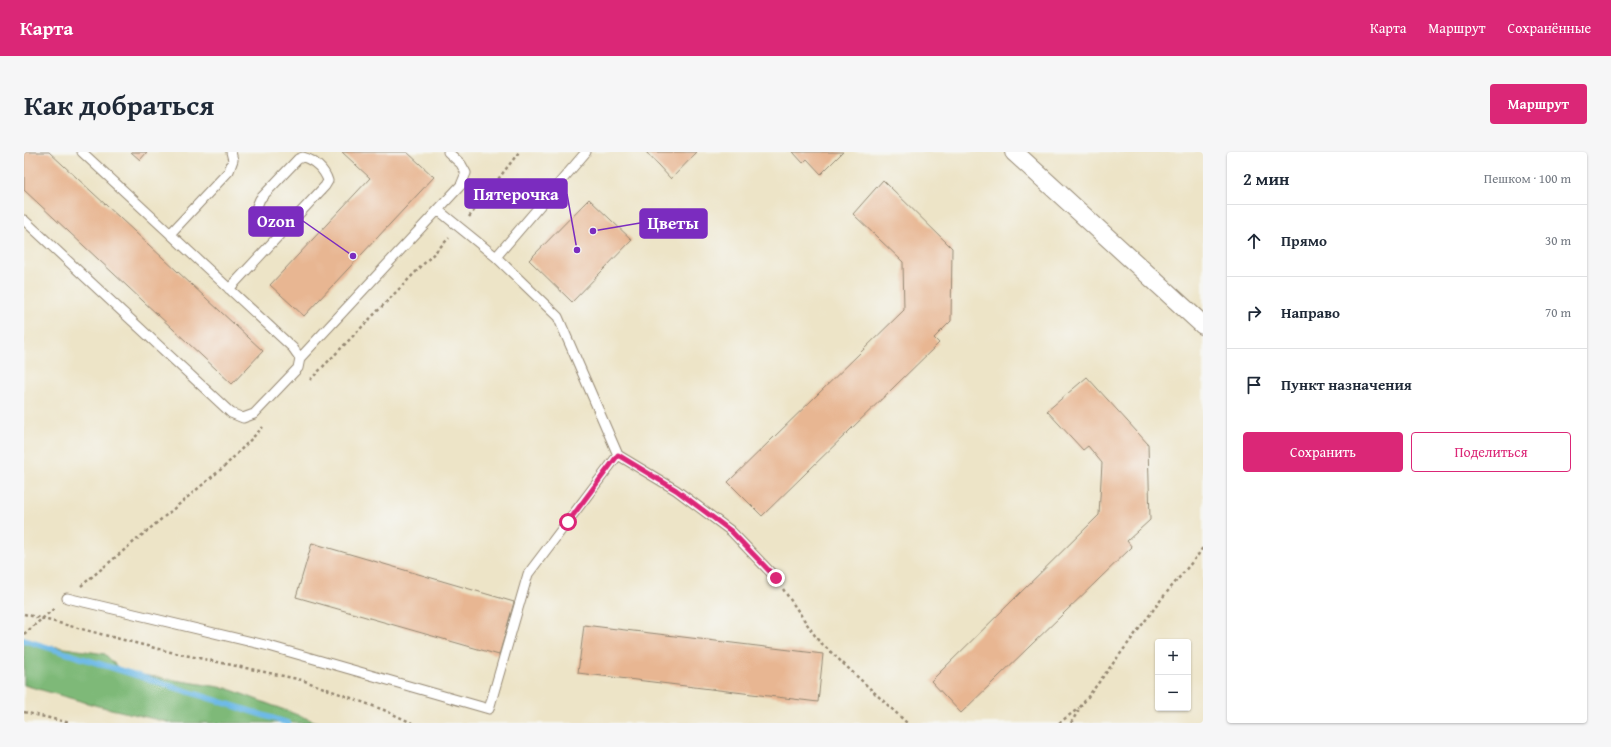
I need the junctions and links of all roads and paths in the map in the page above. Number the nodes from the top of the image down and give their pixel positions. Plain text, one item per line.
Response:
1 (82, 152) edge
2 (231, 152) edge
3 (448, 152) edge
4 (586, 152) edge
5 (1014, 152) edge
6 (438, 210) junction
7 (24, 220) edge
8 (282, 232) junction
9 (170, 234) junction
10 (496, 257) junction
11 (229, 289) junction
12 (1203, 326) edge
13 (300, 358) junction
14 (618, 455) junction
15 (1203, 547) edge
16 (776, 578) joint
17 (67, 598) joint
18 (24, 614) edge
19 (43, 618) junction
20 (24, 634) edge
21 (1081, 706) junction
22 (24, 712) edge
23 (70, 723) edge
24 (412, 723) edge
25 (907, 723) edge
26 (1059, 723) edge
27 (1071, 723) edge

1 - 9 lane
2 - 9 lane
3 - 6 lane
4 - 10 lane
5 - 12 street
6 - 10 lane
6 - 13 lane
7 - 13 lane
8 - 8 lane
8 - 11 lane
9 - 11 lane
10 - 14 lane
11 - 13 lane
14 - 16 lane
14 - 17 lane
15 - 21 path
16 - 25 path
17 - 19 path
18 - 19 path
19 - 20 path
19 - 24 path
21 - 26 path
21 - 27 path
22 - 23 path

